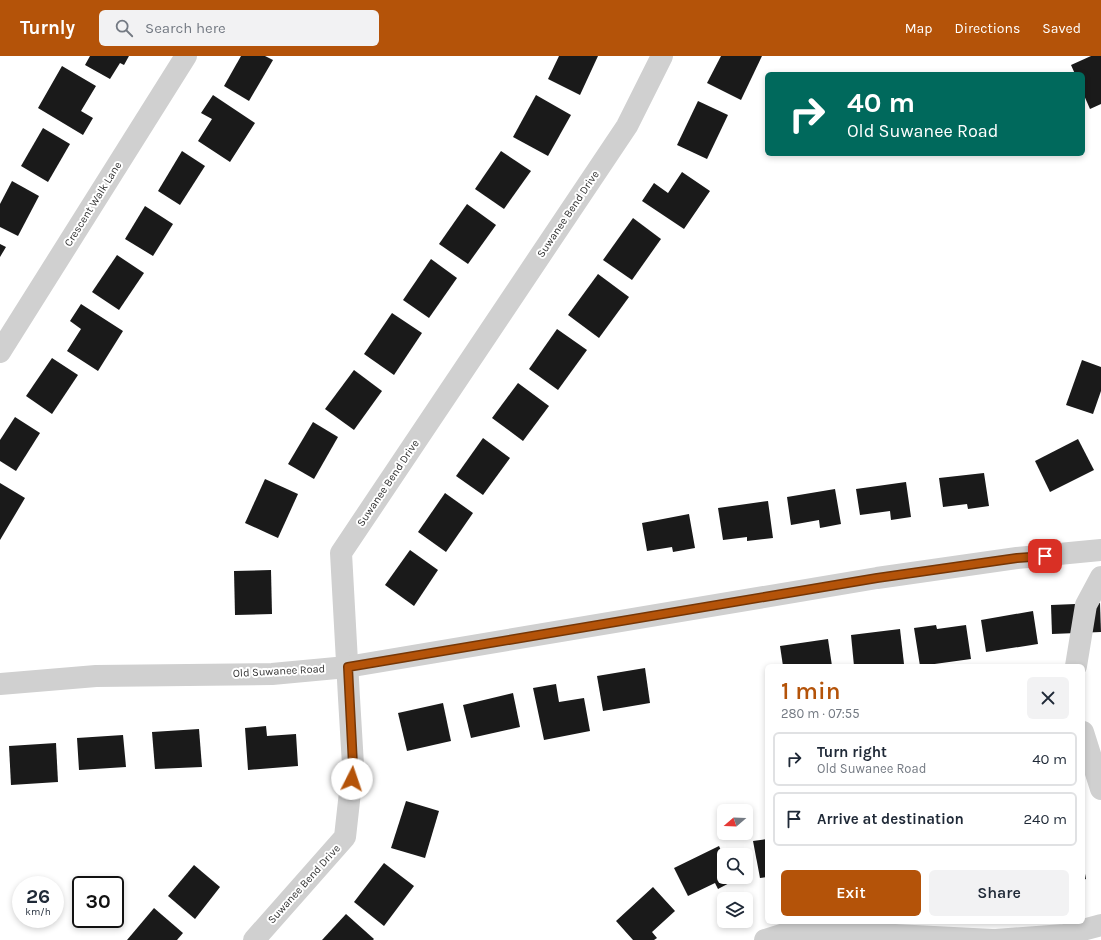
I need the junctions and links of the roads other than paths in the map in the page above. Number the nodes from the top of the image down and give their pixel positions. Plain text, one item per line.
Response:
1 (186, 56) edge
2 (662, 56) edge
3 (0, 352) edge
4 (1101, 550) edge
5 (1101, 577) edge
6 (1076, 664) edge
7 (348, 667) junction
8 (0, 684) edge
9 (1085, 738) edge
10 (1101, 789) edge
11 (1101, 925) edge
12 (1025, 939) edge
13 (254, 940) edge
14 (765, 940) edge
15 (992, 940) edge
16 (996, 940) edge

1 - 3 street, Crescent Walk Lane
2 - 7 street, Suwanee Bend Drive
4 - 7 street, Old Suwanee Road
5 - 6 street
7 - 8 street, Old Suwanee Road
7 - 13 street, Suwanee Bend Drive
9 - 10 street
11 - 12 street
12 - 16 street
14 - 15 street

